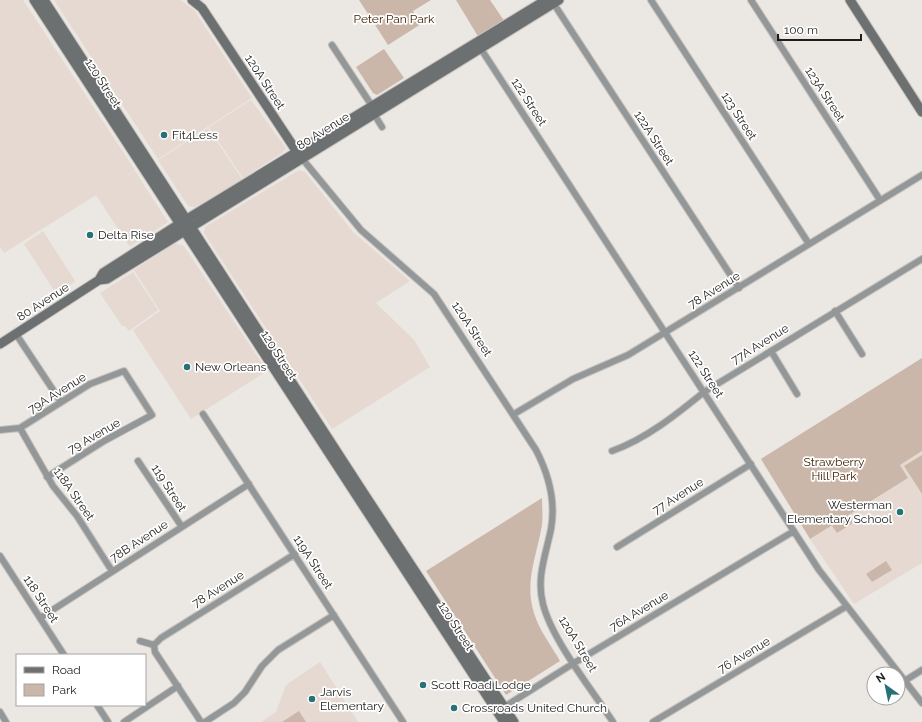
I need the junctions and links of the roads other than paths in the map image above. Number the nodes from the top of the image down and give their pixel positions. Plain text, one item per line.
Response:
1 (34, 0) edge
2 (44, 0) edge
3 (192, 0) edge
4 (651, 0) edge
5 (751, 0) edge
6 (850, 0) edge
7 (552, 1) edge
8 (332, 45) dead end
9 (481, 49) junction
10 (73, 59) junction
11 (89, 68) junction
12 (87, 81) junction
13 (104, 90) junction
14 (373, 110) junction
15 (922, 112) edge
16 (382, 127) dead end
17 (299, 155) junction
18 (922, 175) edge
19 (880, 200) junction
20 (186, 225) junction
21 (809, 244) junction
22 (922, 259) edge
23 (738, 288) junction
24 (835, 311) junction
25 (666, 333) junction
26 (16, 334) junction
27 (0, 344) edge
28 (771, 351) junction
29 (862, 354) dead end
30 (704, 392) junction
31 (797, 394) dead end
32 (61, 402) junction
33 (203, 414) dead end
34 (514, 414) junction
35 (152, 415) joint
36 (20, 428) junction
37 (0, 430) edge
38 (612, 451) dead end
39 (337, 459) junction
40 (138, 461) dead end
41 (751, 464) junction
42 (47, 477) junction
43 (249, 484) junction
44 (182, 527) junction
45 (794, 531) junction
46 (617, 547) dead end
47 (393, 551) junction
48 (295, 554) junction
49 (0, 556) edge
50 (112, 571) junction
51 (414, 571) junction
52 (847, 606) junction
53 (334, 615) junction
54 (40, 618) junction
55 (140, 641) dead end
56 (154, 645) junction
57 (63, 654) edge
58 (574, 663) junction
59 (895, 666) edge
60 (922, 670) edge
61 (906, 680) joint
62 (178, 686) junction
63 (922, 703) edge
64 (98, 706) edge
65 (501, 709) junction
66 (0, 712) edge
67 (6, 722) edge
68 (108, 722) edge
69 (124, 722) edge
70 (200, 722) edge
71 (205, 722) edge
72 (403, 722) edge
73 (504, 722) edge
74 (514, 722) edge
75 (613, 722) edge
76 (653, 722) edge

1 - 10 main road, 120 Street
2 - 11 main road, 120 Street
3 - 17 main road, 120A Street
4 - 21 street, 123 Street
5 - 19 street, 123A Street
6 - 15 main road
7 - 9 main road, 80 Avenue
7 - 14 main road, 80 Avenue
7 - 23 street, 122A Street
8 - 14 street
9 - 14 main road, 80 Avenue
9 - 25 street, 122 Street
10 - 11 main road
10 - 12 main road, 120 Street
11 - 13 main road, 120 Street
12 - 13 main road
12 - 20 main road, 120 Street
13 - 20 main road, 120 Street
14 - 16 street
14 - 17 main road, 80 Avenue
14 - 17 main road, 80 Avenue
17 - 20 main road, 80 Avenue
17 - 34 street, 120A Street
18 - 19 street, 78 Avenue
19 - 21 street, 78 Avenue
20 - 26 main road, 80 Avenue
20 - 39 main road, 120 Street
20 - 39 main road, 120 Street
21 - 23 street, 78 Avenue
22 - 24 street, 77A Avenue
23 - 25 street, 78 Avenue
24 - 28 street, 77A Avenue
24 - 29 street
25 - 30 street, 122 Street
25 - 34 street, 78 Avenue
26 - 27 main road, 80 Avenue
26 - 32 street
28 - 30 street, 77A Avenue
28 - 31 street
30 - 38 street, 77A Avenue
30 - 41 street, 122 Street
32 - 35 street, 79A Avenue
32 - 36 street, 79A Avenue
33 - 43 street, 119A Street
34 - 58 street, 120A Street
35 - 42 street, 79 Avenue
36 - 37 street, 79A Avenue
36 - 42 street, 118A Street
39 - 47 main road, 120 Street
39 - 51 main road, 120 Street
40 - 44 street, 119 Street
41 - 45 street, 122 Street
41 - 46 street, 77 Avenue
42 - 50 street, 118A Street
43 - 44 street, 78B Avenue
43 - 48 street, 119A Street
44 - 50 street, 78B Avenue
45 - 52 street, 122 Street
45 - 58 street, 76A Avenue
47 - 51 main road
47 - 65 main road, 120 Street
48 - 53 street, 119A Street
48 - 56 street, 78 Avenue
49 - 54 street, 118 Street
50 - 54 street, 78B Avenue
51 - 65 main road, 120 Street
52 - 59 street, 122 Street
52 - 76 street, 76 Avenue
53 - 71 street
53 - 72 street, 119A Street
54 - 57 street, 118 Street
55 - 56 street
56 - 62 street
58 - 65 street, 76A Avenue
58 - 75 street, 120A Street
60 - 61 street
61 - 63 street, 122 Street
62 - 69 street
62 - 70 street
64 - 68 street
65 - 73 main road, 120 Street
65 - 74 main road, 120 Street
66 - 67 street

